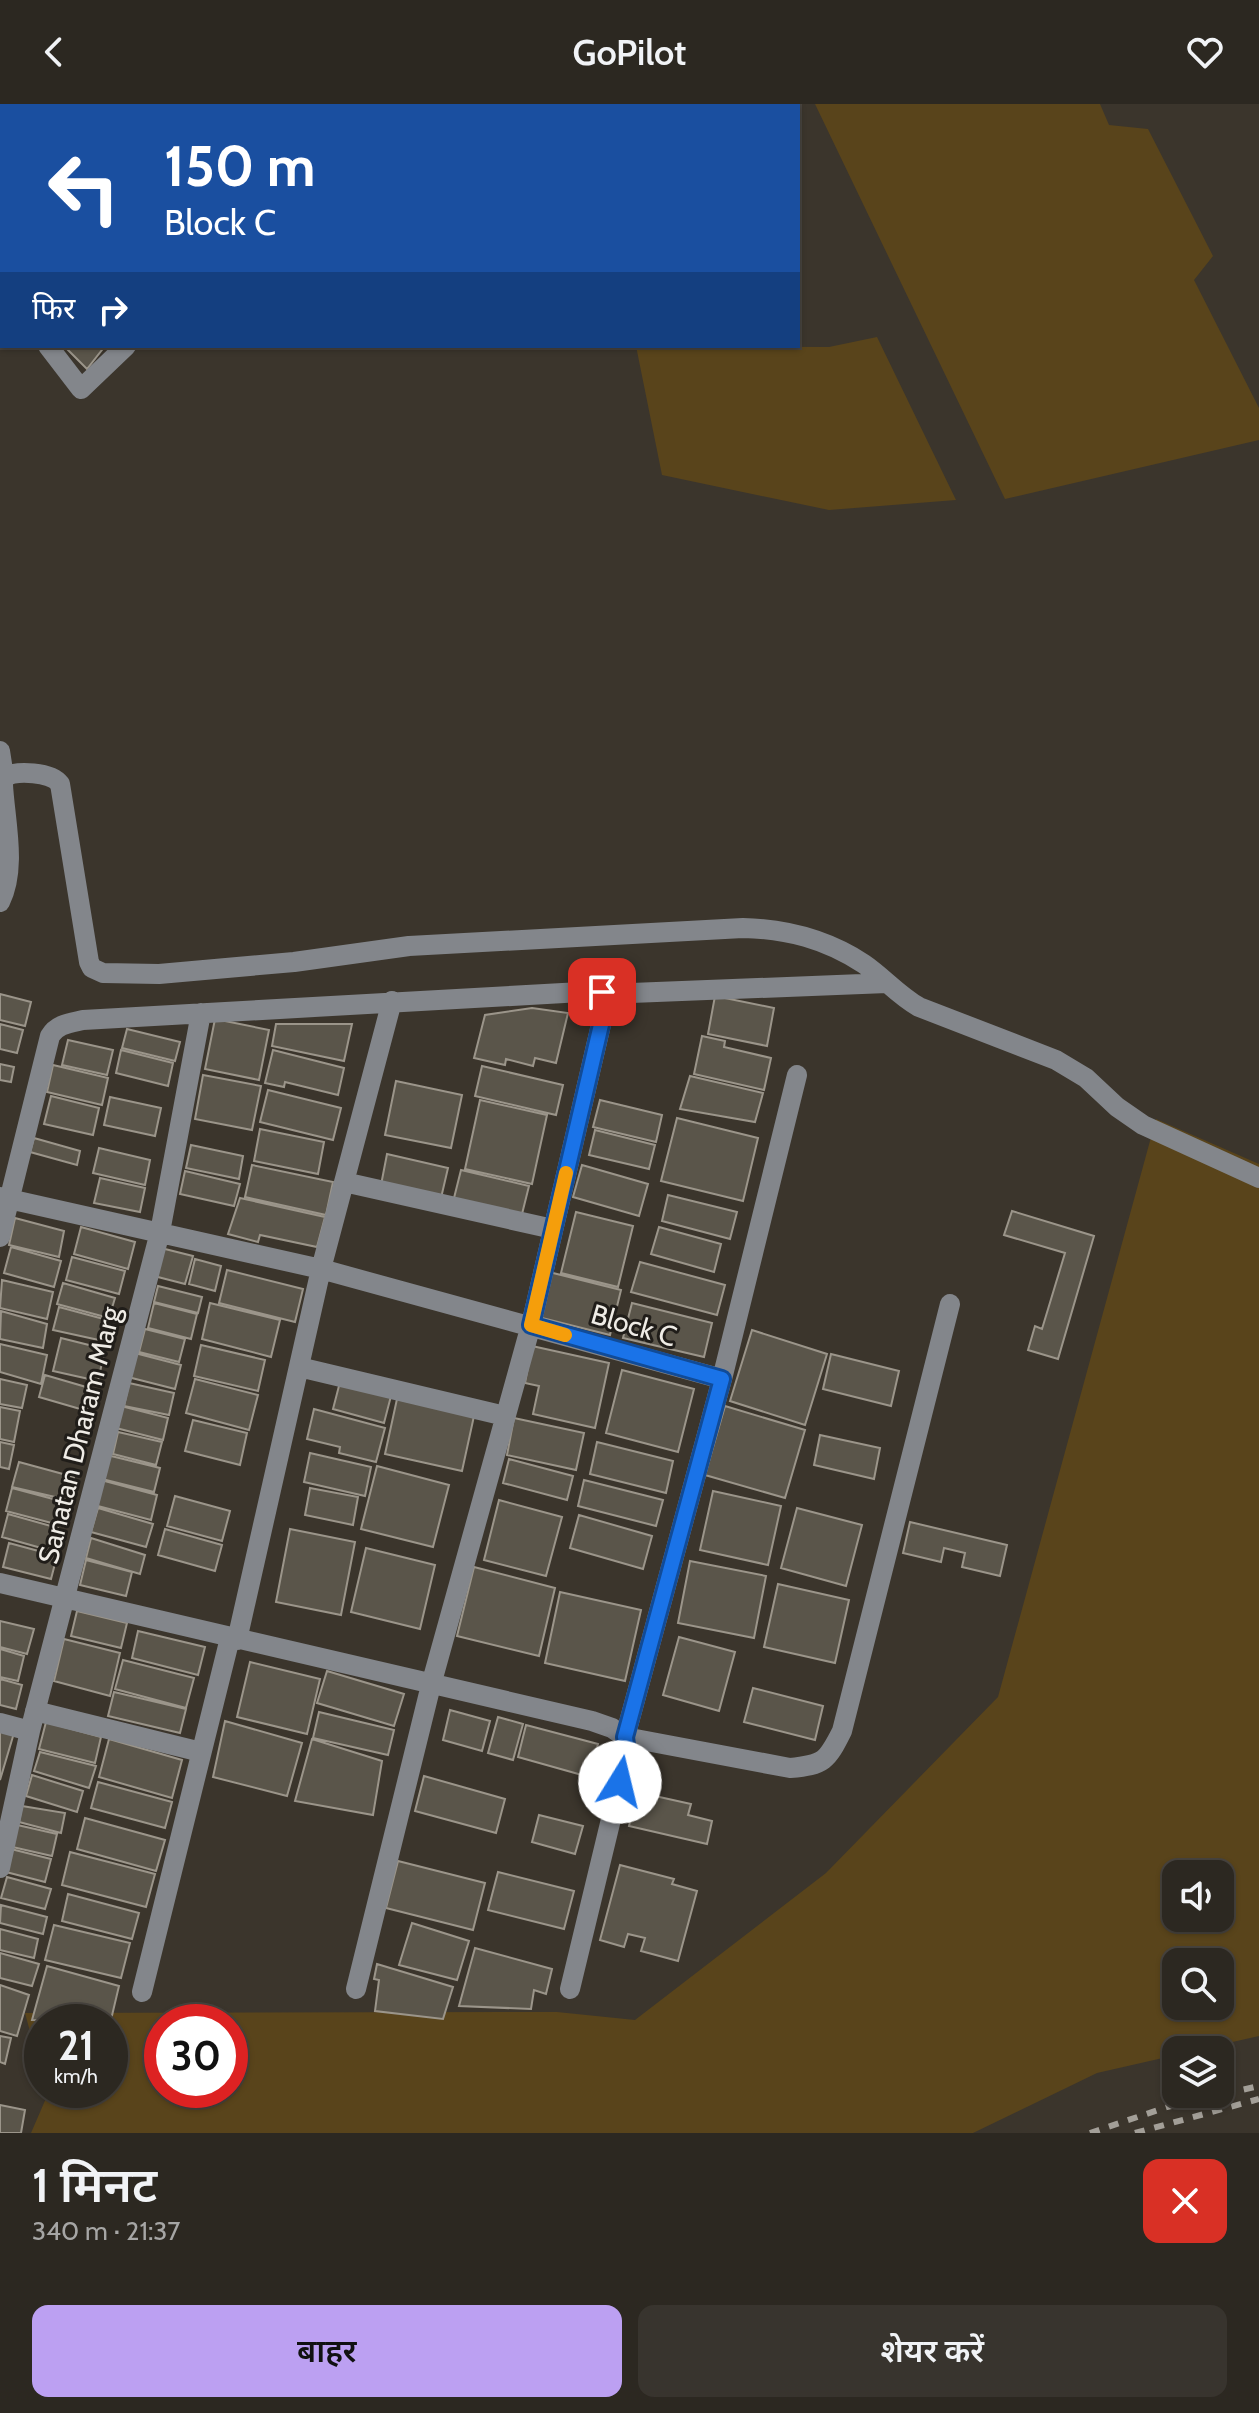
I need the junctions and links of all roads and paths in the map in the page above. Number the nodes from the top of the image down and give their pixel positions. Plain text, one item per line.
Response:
1 (50, 348) edge
2 (124, 348) edge
3 (0, 751) edge
4 (4, 777) junction
5 (0, 902) edge
6 (887, 983) junction
7 (606, 994) junction
8 (392, 1001) junction
9 (201, 1013) junction
10 (797, 1075) dead end
11 (1259, 1178) edge
12 (344, 1182) junction
13 (5, 1198) edge
14 (553, 1229) junction
15 (160, 1232) junction
16 (0, 1237) edge
17 (321, 1269) junction
18 (950, 1304) dead end
19 (531, 1325) junction
20 (299, 1367) junction
21 (722, 1379) junction
22 (505, 1416) junction
23 (0, 1583) edge
24 (66, 1600) junction
25 (234, 1639) junction
26 (431, 1685) junction
27 (33, 1721) junction
28 (0, 1723) edge
29 (625, 1737) junction
30 (201, 1752) junction
31 (2, 1855) edge
32 (356, 1989) dead end
33 (570, 1989) dead end
34 (142, 1992) dead end

1 - 2 street
3 - 4 street
4 - 5 street
4 - 6 street
6 - 7 street
6 - 11 street
7 - 8 street
7 - 14 street
8 - 9 street
8 - 12 street
9 - 13 street
9 - 15 street, Sanatan Dharam Marg
10 - 21 street
12 - 14 street
12 - 17 street
13 - 15 street, Block C
13 - 16 street
14 - 19 street
15 - 17 street, Block C
15 - 24 street, Sanatan Dharam Marg
17 - 19 street, Block C
17 - 20 street
18 - 29 street
19 - 21 street, Block C
19 - 22 street
20 - 22 street
20 - 25 street
21 - 29 street
22 - 26 street
23 - 24 street
24 - 25 street
24 - 27 street, Sanatan Dharam Marg
25 - 26 street
25 - 30 street
26 - 29 street
26 - 32 street
27 - 28 street
27 - 30 street
27 - 31 street, Sanatan Dharam Marg
29 - 33 street
30 - 34 street

